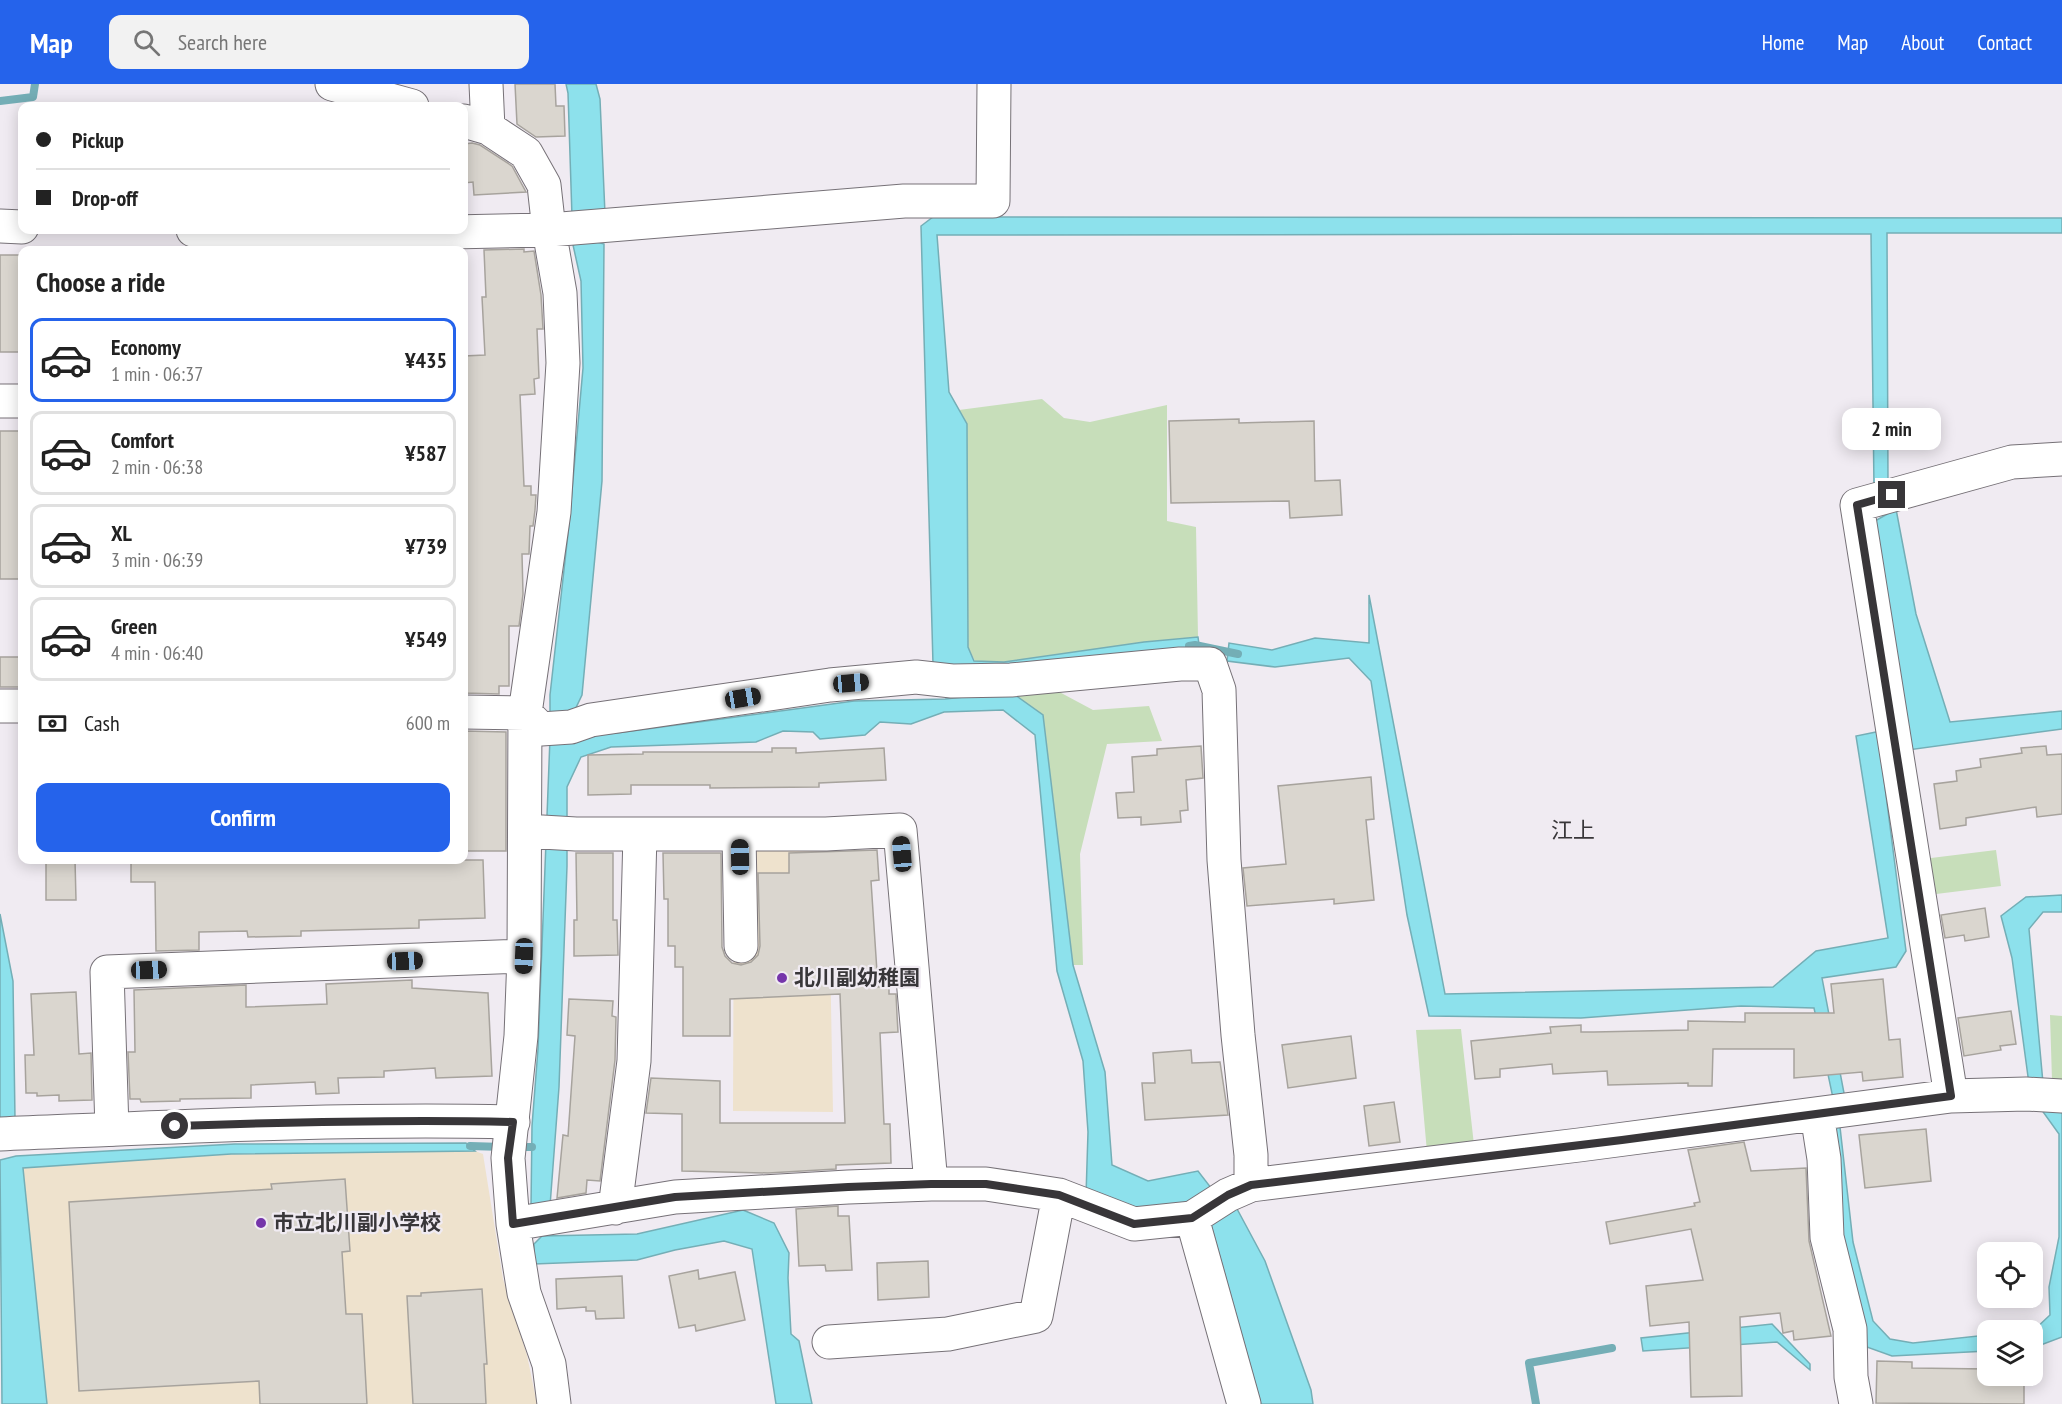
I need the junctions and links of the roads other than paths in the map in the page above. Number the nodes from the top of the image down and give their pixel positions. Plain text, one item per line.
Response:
1 (332, 84) edge
2 (486, 84) edge
3 (994, 84) edge
4 (397, 102) edge
5 (476, 124) edge
6 (0, 226) edge
7 (18, 227) edge
8 (560, 229) junction
9 (264, 234) edge
10 (405, 242) edge
11 (0, 401) edge
12 (18, 401) edge
13 (2062, 459) edge
14 (0, 706) edge
15 (18, 706) edge
16 (468, 713) edge
17 (546, 723) junction
18 (531, 832) junction
19 (640, 834) junction
20 (739, 834) junction
21 (741, 946) dead end
22 (524, 956) junction
23 (2048, 1095) edge
24 (1951, 1096) junction
25 (1833, 1112) junction
26 (111, 1129) junction
27 (10, 1134) edge
28 (511, 1137) junction
29 (931, 1184) junction
30 (1059, 1195) junction
31 (1220, 1201) junction
32 (615, 1208) junction
33 (532, 1221) junction
34 (829, 1342) dead end
35 (554, 1404) edge
36 (1244, 1404) edge
37 (1856, 1404) edge

1 - 4 street
2 - 5 street
3 - 8 street
5 - 8 street
6 - 7 street
8 - 10 street
8 - 17 street
9 - 10 street
11 - 12 street
13 - 24 street
14 - 15 street
16 - 17 street
17 - 18 street
17 - 31 street
18 - 19 street
18 - 22 street
19 - 20 street
19 - 32 street
20 - 21 street
20 - 29 street
22 - 26 street
22 - 28 street
23 - 24 street
24 - 25 street
25 - 31 street
25 - 37 street
26 - 27 street
26 - 28 street
28 - 33 street
29 - 30 street
29 - 32 street
30 - 31 street
30 - 34 street
31 - 36 street
32 - 33 street
33 - 35 street

